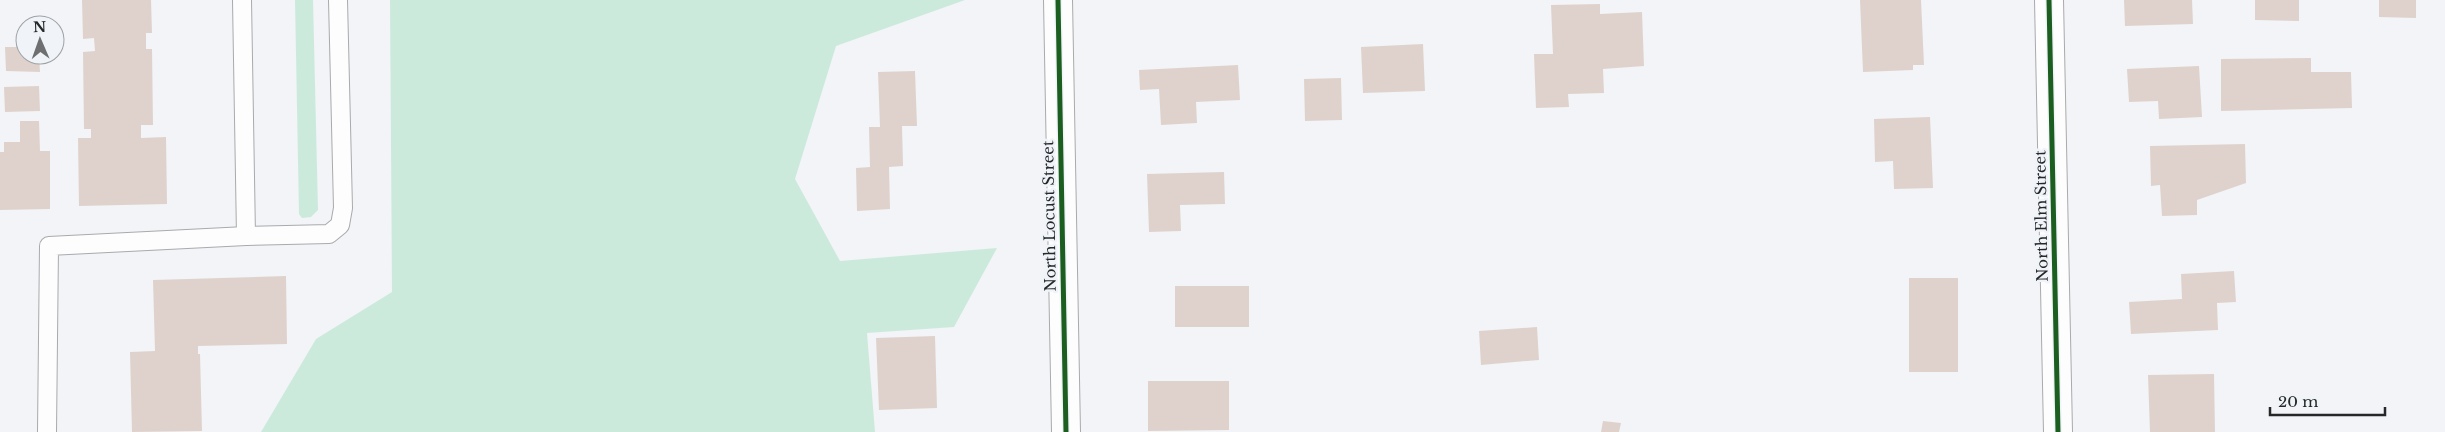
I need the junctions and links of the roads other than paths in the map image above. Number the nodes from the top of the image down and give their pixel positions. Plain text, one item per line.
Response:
1 (242, 0) edge
2 (338, 0) edge
3 (1058, 0) edge
4 (2049, 0) edge
5 (246, 236) junction
6 (47, 432) edge
7 (1066, 432) edge
8 (2058, 432) edge

1 - 5 lane
2 - 5 lane
3 - 7 street, North Locust Street
4 - 8 street, North Elm Street
5 - 6 lane

